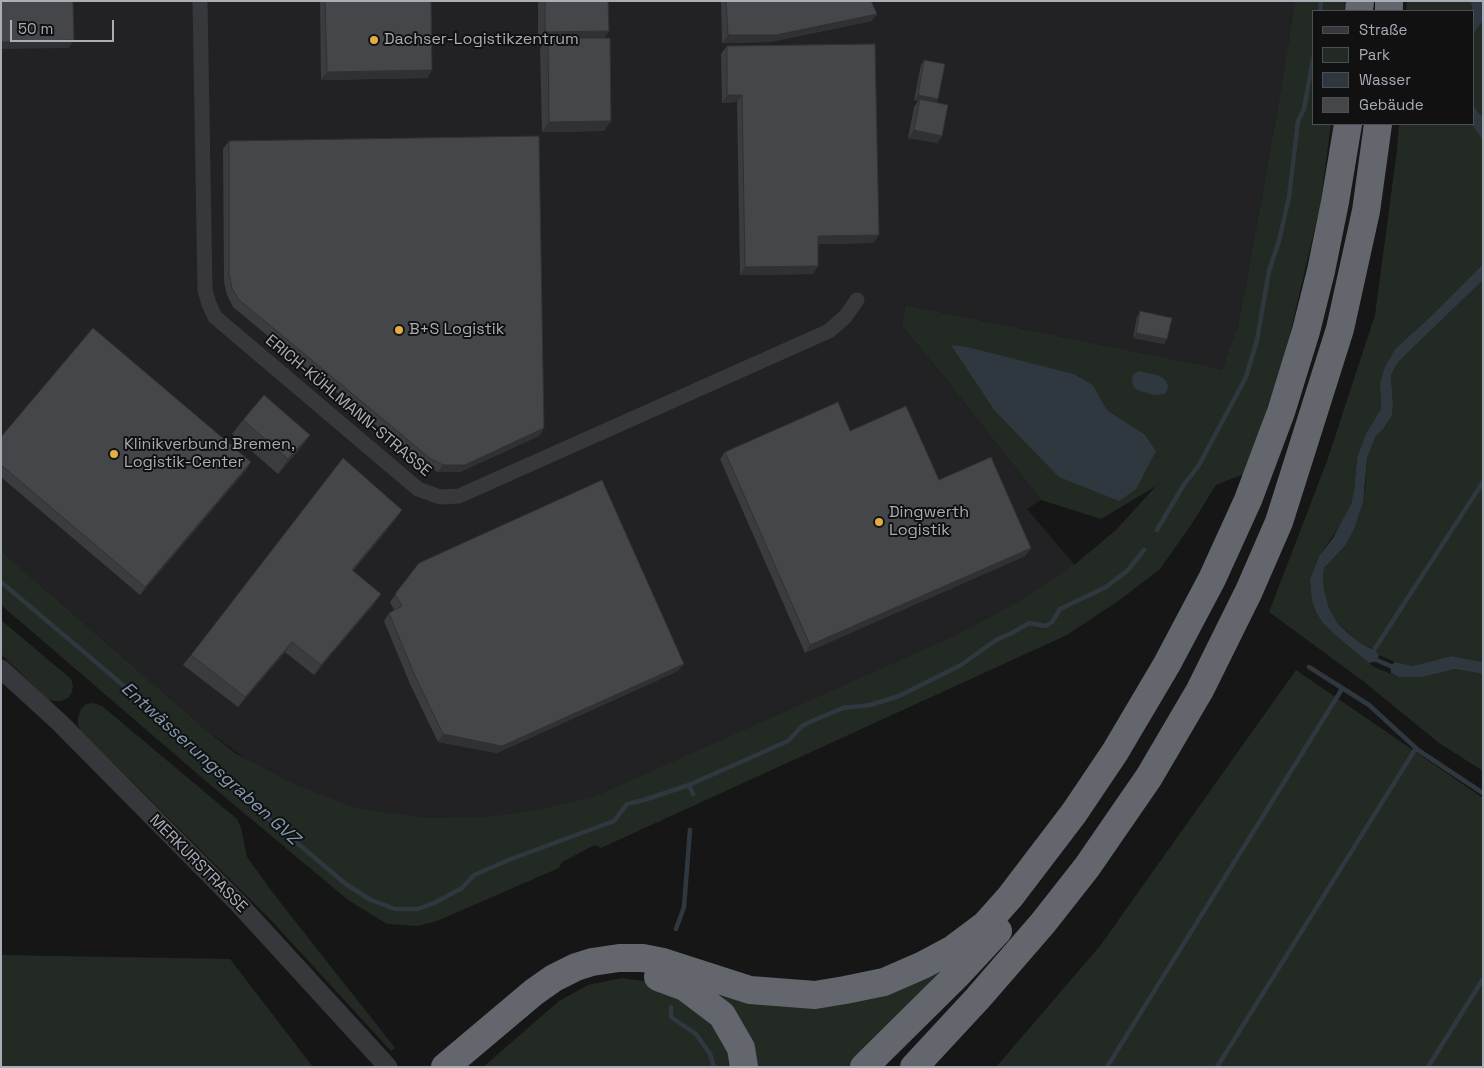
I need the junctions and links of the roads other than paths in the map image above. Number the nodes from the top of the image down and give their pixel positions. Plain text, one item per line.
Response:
1 (200, 1) edge
2 (1348, 125) edge
3 (1378, 125) edge
4 (857, 300) dead end
5 (1, 669) edge
6 (1010, 897) junction
7 (388, 1067) edge
8 (445, 1067) edge
9 (475, 1067) edge
10 (744, 1067) edge
11 (864, 1067) edge
12 (914, 1067) edge

1 - 4 street, ERICH-KÜHLMANN-STRASSE
2 - 6 highway
3 - 12 highway
5 - 7 street, MERKURSTRASSE
6 - 8 highway
6 - 11 highway
9 - 10 highway

